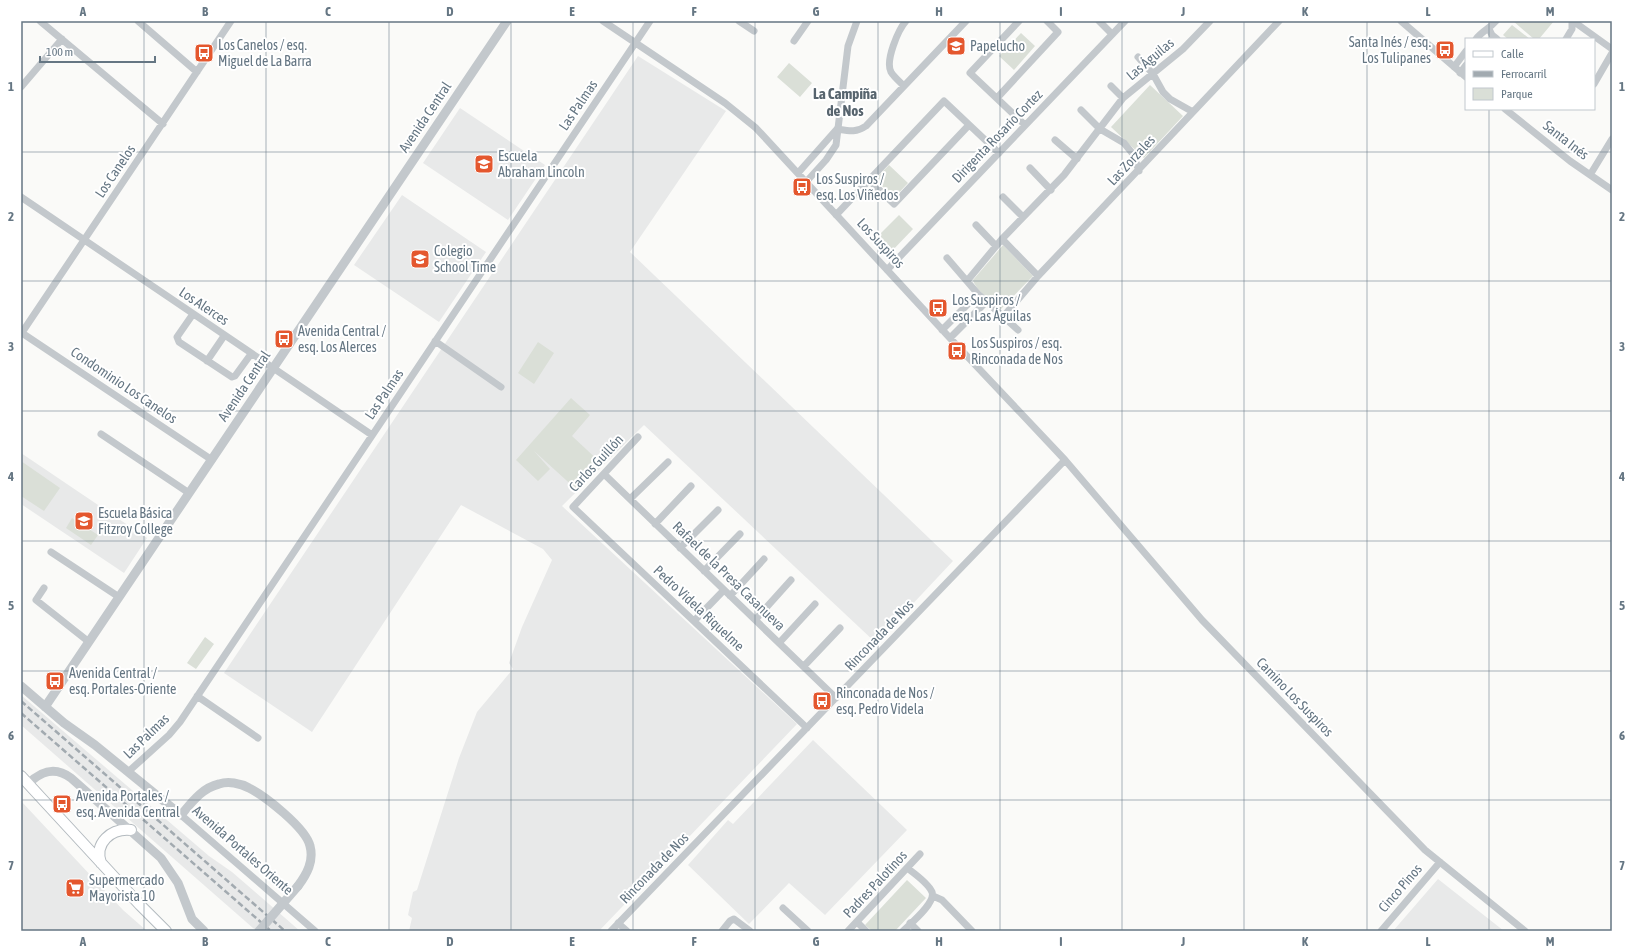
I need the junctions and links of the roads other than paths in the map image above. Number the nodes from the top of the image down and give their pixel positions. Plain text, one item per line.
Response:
1 (40, 21) edge
2 (138, 21) edge
3 (231, 21) edge
4 (507, 21) edge
5 (603, 21) edge
6 (650, 21) edge
7 (739, 21) edge
8 (808, 21) edge
9 (857, 21) edge
10 (906, 21) edge
11 (966, 21) edge
12 (1019, 21) edge
13 (1047, 21) edge
14 (1099, 21) edge
15 (1125, 21) edge
16 (1210, 21) edge
17 (1279, 21) edge
18 (1401, 21) edge
19 (1496, 21) edge
20 (1572, 21) edge
21 (754, 31) dead end
22 (1112, 34) junction
23 (1492, 35) edge
24 (1477, 38) edge
25 (1567, 38) edge
26 (62, 39) junction
27 (794, 41) dead end
28 (635, 43) junction
29 (1612, 49) edge
30 (1465, 52) edge
31 (1612, 53) edge
32 (1138, 57) dead end
33 (1454, 67) junction
34 (197, 72) junction
35 (1153, 74) junction
36 (1463, 75) edge
37 (1595, 82) edge
38 (904, 86) junction
39 (1111, 86) dead end
40 (21, 87) edge
41 (997, 98) junction
42 (1123, 98) junction
43 (1081, 110) dead end
44 (1506, 110) edge
45 (1193, 112) junction
46 (162, 124) junction
47 (969, 125) junction
48 (1025, 125) junction
49 (837, 129) junction
50 (1100, 129) junction
51 (1055, 140) dead end
52 (1611, 144) edge
53 (999, 153) junction
54 (1077, 159) junction
55 (1030, 168) dead end
56 (1140, 171) junction
57 (798, 173) junction
58 (1590, 175) junction
59 (869, 180) junction
60 (806, 182) junction
61 (1051, 190) junction
62 (1612, 190) edge
63 (21, 197) edge
64 (1003, 197) dead end
65 (836, 214) junction
66 (1023, 217) junction
67 (976, 225) dead end
68 (1002, 239) junction
69 (84, 240) junction
70 (996, 246) junction
71 (947, 258) dead end
72 (887, 270) junction
73 (1038, 276) junction
74 (967, 281) junction
75 (978, 294) junction
76 (986, 302) junction
77 (193, 314) junction
78 (1003, 317) junction
79 (942, 330) junction
80 (1018, 330) dead end
81 (21, 334) edge
82 (224, 336) junction
83 (950, 338) junction
84 (435, 342) junction
85 (251, 354) junction
86 (207, 361) junction
87 (273, 369) junction
88 (501, 387) dead end
89 (101, 434) dead end
90 (372, 435) junction
91 (638, 436) dead end
92 (212, 460) junction
93 (1065, 460) junction
94 (668, 462) dead end
95 (604, 474) junction
96 (691, 486) dead end
97 (189, 493) junction
98 (630, 499) junction
99 (573, 507) joint
100 (718, 510) dead end
101 (655, 524) junction
102 (740, 534) dead end
103 (680, 548) junction
104 (51, 552) dead end
105 (764, 559) dead end
106 (704, 571) junction
107 (791, 580) dead end
108 (44, 588) dead end
109 (724, 590) junction
110 (730, 596) junction
111 (119, 597) junction
112 (815, 604) dead end
113 (756, 620) junction
114 (694, 621) junction
115 (840, 628) dead end
116 (89, 642) junction
117 (780, 642) junction
118 (804, 666) junction
119 (21, 686) edge
120 (197, 696) junction
121 (836, 698) junction
122 (45, 707) junction
123 (807, 728) junction
124 (258, 738) dead end
125 (128, 772) junction
126 (23, 784) edge
127 (181, 815) junction
128 (131, 830) junction
129 (920, 854) dead end
130 (1440, 862) junction
131 (102, 865) junction
132 (908, 868) junction
133 (933, 896) junction
134 (783, 908) dead end
135 (857, 922) junction
136 (618, 923) junction
137 (910, 923) junction
138 (166, 931) edge
139 (204, 931) edge
140 (259, 931) edge
141 (315, 931) edge
142 (611, 931) edge
143 (626, 931) edge
144 (722, 931) edge
145 (750, 931) edge
146 (808, 931) edge
147 (848, 931) edge
148 (866, 931) edge
149 (903, 931) edge
150 (918, 931) edge
151 (972, 931) edge
152 (1381, 931) edge
153 (1525, 931) edge

1 - 26 street
2 - 34 street
3 - 34 street, Los Canelos
4 - 87 street, Avenida Central
5 - 28 street, Los Suspiros
6 - 28 street, Las Palmas
7 - 21 street
8 - 27 street
9 - 49 street
10 - 38 street
11 - 38 street
12 - 41 street
13 - 41 street
14 - 22 street
15 - 22 street, Dirigenta Rosario Cortez
16 - 35 street, Las Águilas
17 - 45 street, Las Zorzales
18 - 33 street
19 - 23 street
20 - 25 street
20 - 29 street
22 - 48 street, Dirigenta Rosario Cortez
23 - 24 street
26 - 40 street
26 - 46 street
28 - 57 street, Los Suspiros
28 - 84 street, Las Palmas
30 - 33 street
31 - 37 street
32 - 35 street
33 - 36 street
34 - 46 street, Los Canelos
35 - 42 street, Las Águilas
35 - 45 street
38 - 49 street
39 - 42 street, Las Águilas
41 - 48 street
42 - 50 street, Las Águilas
43 - 50 street
44 - 58 street, Santa Inés
45 - 56 street, Las Zorzales
46 - 69 street, Los Canelos
47 - 53 street
47 - 59 street
47 - 59 street
48 - 53 street, Dirigenta Rosario Cortez
49 - 57 street
49 - 60 street
50 - 54 street, Las Águilas
50 - 56 street
51 - 54 street
52 - 58 street
53 - 72 street, Dirigenta Rosario Cortez
54 - 61 street, Las Águilas
55 - 61 street
56 - 73 street, Las Zorzales
57 - 60 street, Los Suspiros
58 - 62 street, Santa Inés
59 - 65 street
60 - 65 street, Los Suspiros
61 - 66 street, Las Águilas
63 - 69 street, Los Alerces
64 - 66 street
65 - 72 street, Los Suspiros
66 - 68 street, Las Águilas
67 - 70 street
68 - 70 street, Las Águilas
68 - 73 street
69 - 77 street, Los Alerces
69 - 81 street, Los Canelos
70 - 74 street, Las Águilas
71 - 74 street
72 - 79 street, Los Suspiros
73 - 78 street, Las Zorzales
74 - 75 street
75 - 76 street
75 - 79 street
76 - 78 street
76 - 83 street
77 - 82 street, Los Alerces
77 - 86 street
78 - 80 street
79 - 83 street, Los Suspiros
81 - 92 street, Condominio Los Canelos
82 - 85 street, Los Alerces
82 - 86 street
83 - 93 street, Los Suspiros
84 - 88 street
84 - 90 street, Las Palmas
85 - 86 street
85 - 87 street, Los Alerces
87 - 90 street, Los Alerces
87 - 92 street, Avenida Central
89 - 97 street
90 - 120 street, Las Palmas
91 - 95 street, Carlos Guillón
92 - 97 street, Avenida Central
93 - 121 street, Rinconada de Nos
93 - 130 street, Camino Los Suspiros
94 - 98 street
95 - 98 street, Rafael de la Presa Casanueva
95 - 99 street, Carlos Guillón
96 - 101 street
97 - 111 street, Avenida Central
98 - 101 street, Rafael de la Presa Casanueva
99 - 114 street, Pedro Videla Riquelme
100 - 103 street
101 - 103 street, Rafael de la Presa Casanueva
102 - 106 street
103 - 106 street, Rafael de la Presa Casanueva
104 - 111 street
105 - 110 street
106 - 109 street, Rafael de la Presa Casanueva
107 - 113 street
108 - 116 street
109 - 110 street, Rafael de la Presa Casanueva
109 - 114 street
110 - 113 street, Rafael de la Presa Casanueva
111 - 116 street, Avenida Central
112 - 117 street
113 - 117 street, Rafael de la Presa Casanueva
114 - 123 street, Pedro Videla Riquelme
115 - 118 street
116 - 122 street, Avenida Central
117 - 118 street, Rafael de la Presa Casanueva
118 - 121 street, Rafael de la Presa Casanueva
119 - 122 street, Avenida Portales Oriente
120 - 124 street
120 - 125 street, Las Palmas
121 - 123 street, Rinconada de Nos
122 - 125 street, Avenida Portales Oriente
123 - 136 street, Rinconada de Nos
125 - 127 street, Avenida Portales Oriente
126 - 128 street
126 - 131 main road
127 - 140 street, bridge
127 - 141 street, Avenida Portales Oriente
128 - 131 main road
128 - 139 street
129 - 132 street, Padres Palotinos
130 - 152 street, Cinco Pinos
130 - 153 street, Camino Los Suspiros
131 - 138 main road
132 - 133 street
132 - 135 street, Padres Palotinos
133 - 137 street
133 - 151 street
134 - 146 street
135 - 147 street, Padres Palotinos
135 - 148 street
136 - 142 street, Rinconada de Nos
136 - 143 street
137 - 149 street
137 - 150 street
144 - 145 street

